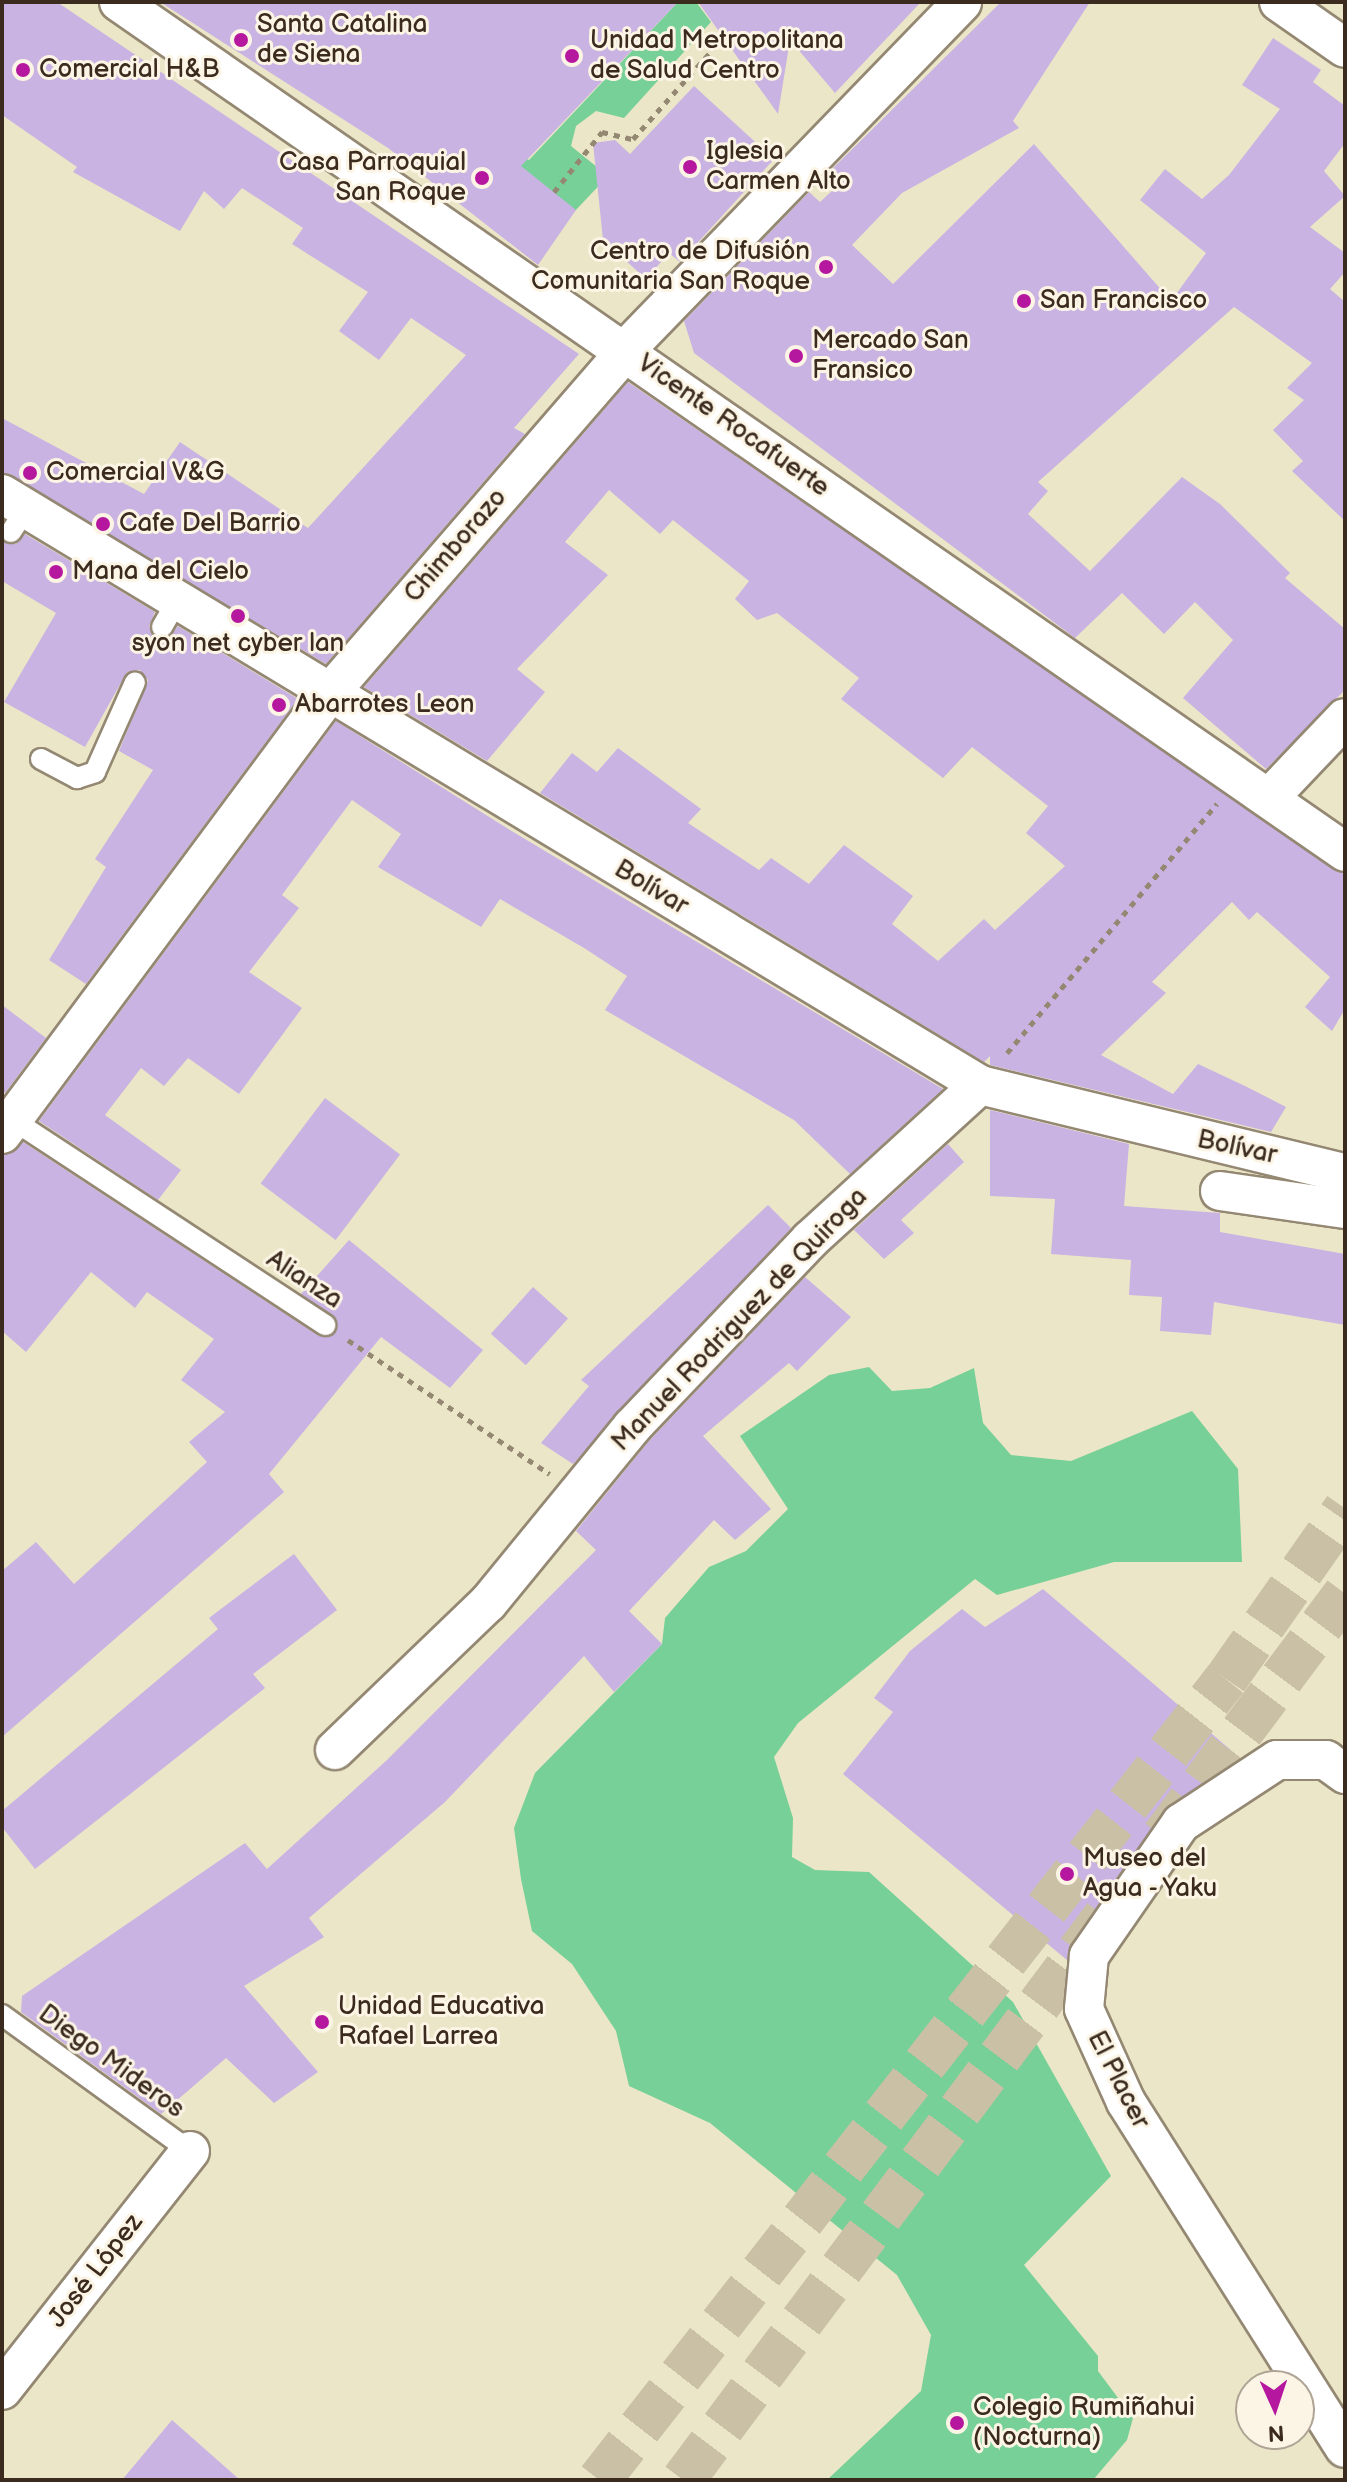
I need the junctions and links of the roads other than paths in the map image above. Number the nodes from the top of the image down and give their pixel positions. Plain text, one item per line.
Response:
1 (119, 2) edge
2 (962, 2) edge
3 (1279, 2) edge
4 (1345, 48) edge
5 (625, 351) junction
6 (13, 512) edge
7 (135, 682) dead end
8 (328, 695) junction
9 (1345, 718) edge
10 (41, 759) dead end
11 (1254, 789) junction
12 (1345, 852) edge
13 (980, 1085) junction
14 (5, 1122) edge
15 (1345, 1173) edge
16 (1220, 1191) dead end
17 (1345, 1209) edge
18 (325, 1325) road end
19 (335, 1750) dead end
20 (1345, 1774) edge
21 (2, 2015) edge
22 (190, 2151) joint
23 (2, 2390) edge
24 (1345, 2448) edge

1 - 5 street, Vicente Rocafuerte
2 - 5 street, Chimborazo
3 - 4 street
5 - 8 street, Chimborazo
5 - 11 street, Vicente Rocafuerte
6 - 8 street, Bolívar
7 - 10 lane
8 - 13 street, Bolívar
8 - 14 street, Chimborazo
9 - 11 street
11 - 12 street, Vicente Rocafuerte
13 - 15 street, Bolívar
13 - 19 street, Manuel Rodriguez de Quiroga
14 - 18 lane, Alianza
16 - 17 street
20 - 24 street, El Placer
21 - 22 lane, Diego Mideros
22 - 23 street, José López

